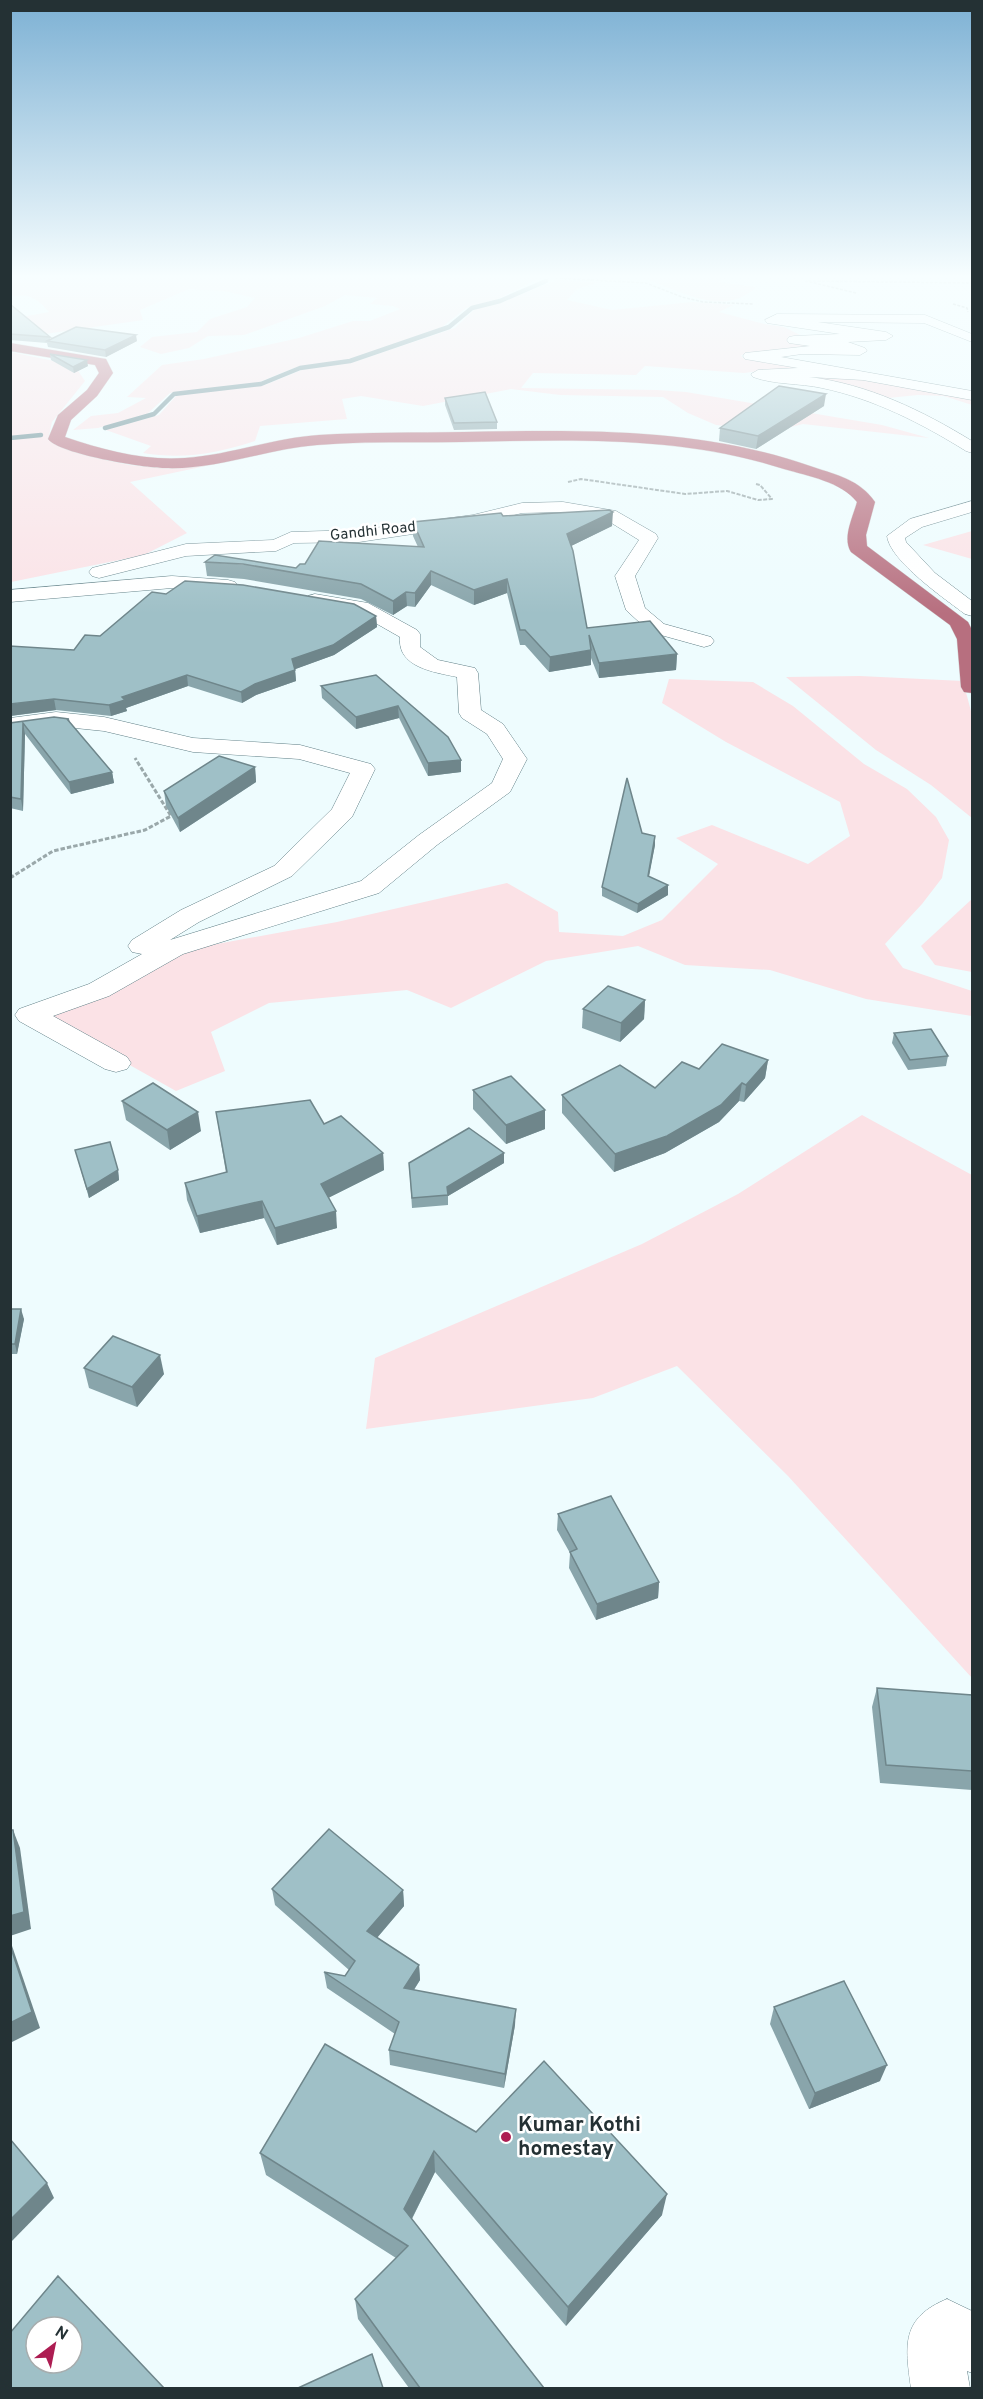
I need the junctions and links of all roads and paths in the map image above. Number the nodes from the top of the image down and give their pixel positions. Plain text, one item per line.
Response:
1 (94, 390) edge
2 (845, 390) edge
3 (943, 390) edge
4 (972, 395) edge
5 (972, 448) edge
6 (749, 482) dead end
7 (559, 484) dead end
8 (972, 506) edge
9 (276, 545) junction
10 (339, 548) edge
11 (255, 590) edge
12 (10, 591) edge
13 (10, 596) edge
14 (290, 596) edge
15 (972, 610) edge
16 (970, 635) edge
17 (704, 641) dead end
18 (972, 687) edge
19 (10, 724) edge
20 (104, 724) junction
21 (10, 878) edge
22 (29, 1015) junction
23 (116, 1063) dead end
24 (972, 2344) edge
25 (940, 2388) edge

1 - 16 highway
2 - 5 street
3 - 4 street
6 - 7 path
8 - 15 street
9 - 10 street
9 - 12 street, Gandhi Road
9 - 17 street, Gandhi Road
11 - 13 street
14 - 22 street
16 - 18 highway
19 - 20 street
20 - 21 path
20 - 22 street
22 - 23 street
24 - 25 street

